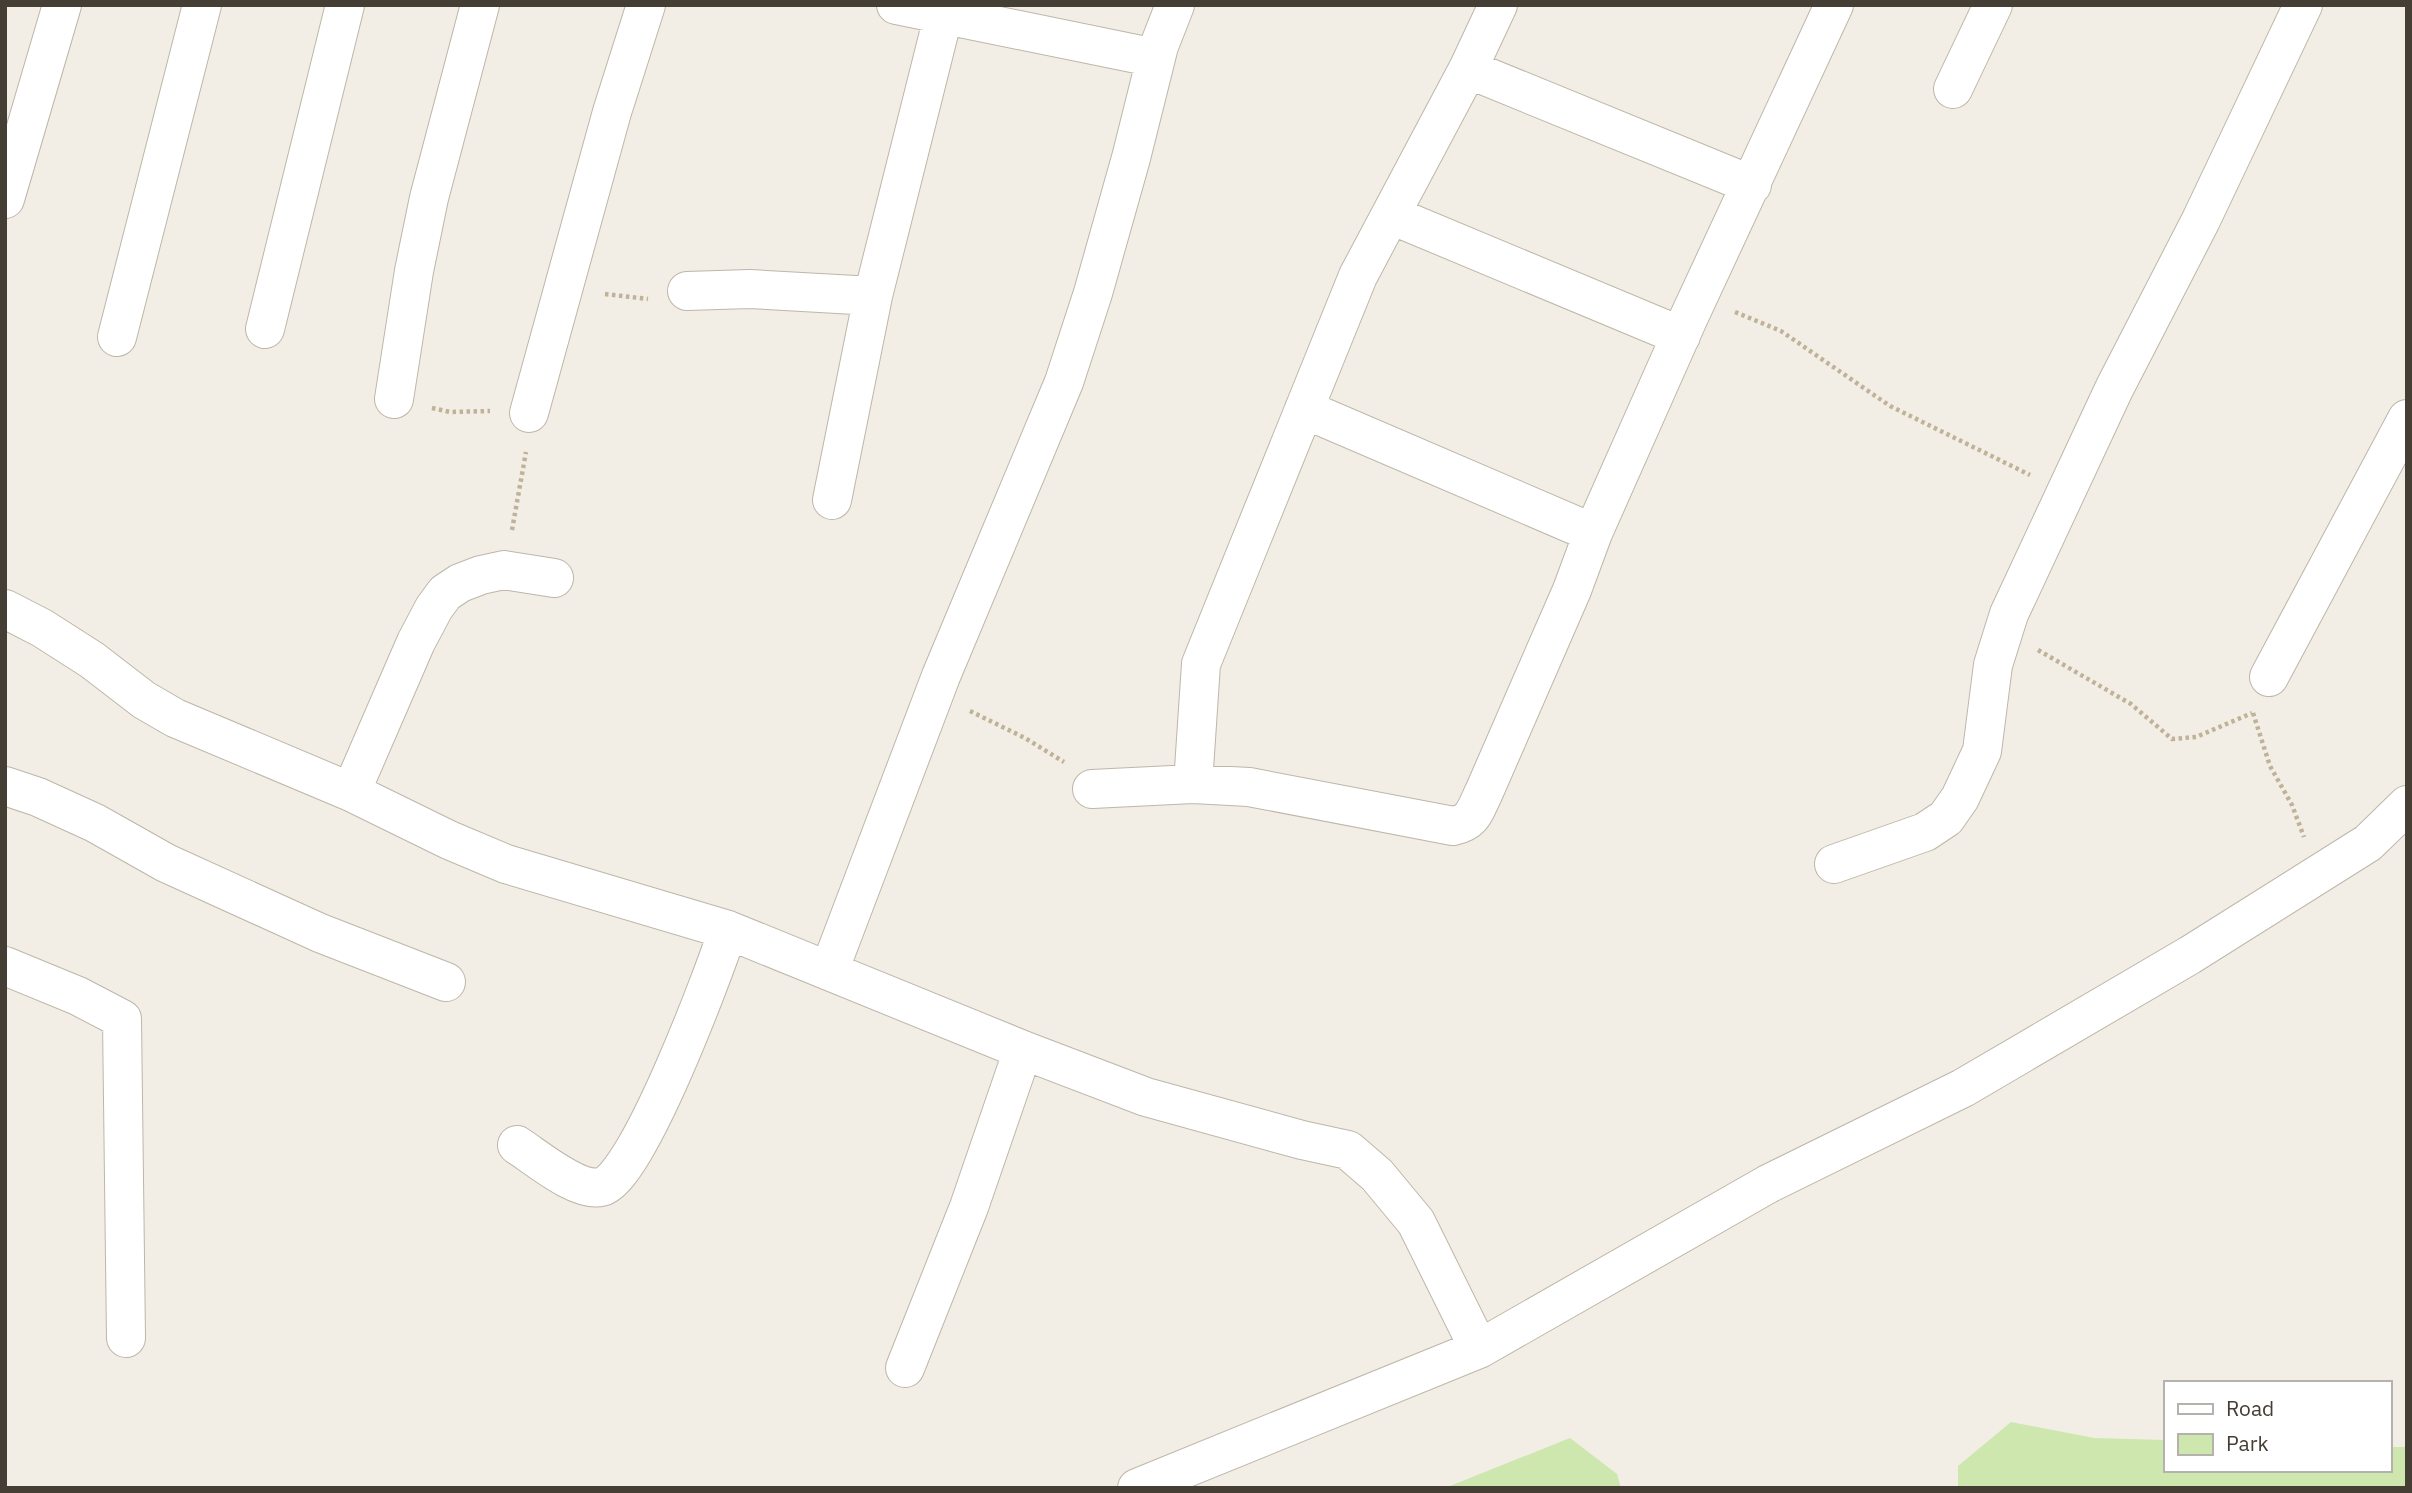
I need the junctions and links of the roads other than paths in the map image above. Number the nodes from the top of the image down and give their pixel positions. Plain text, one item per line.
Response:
1 (62, 5) edge
2 (202, 5) edge
3 (345, 5) edge
4 (480, 5) edge
5 (646, 5) edge
6 (896, 5) edge
7 (1175, 5) edge
8 (1498, 5) edge
9 (1834, 5) edge
10 (1993, 5) edge
11 (2304, 5) edge
12 (945, 10) edge
13 (1156, 58) junction
14 (1468, 69) junction
15 (1953, 89) dead end
16 (1752, 185) junction
17 (5, 199) edge
18 (1391, 215) junction
19 (687, 291) road end
20 (873, 296) junction
21 (265, 329) dead end
22 (1681, 336) junction
23 (117, 337) dead end
24 (394, 399) road end
25 (1304, 409) junction
26 (529, 414) road end
27 (2407, 419) edge
28 (832, 500) dead end
29 (1593, 533) junction
30 (555, 578) dead end
31 (5, 609) edge
32 (2269, 677) dead end
33 (1192, 785) junction
34 (5, 786) edge
35 (1092, 789) road end
36 (351, 793) junction
37 (2407, 805) edge
38 (1834, 864) dead end
39 (728, 930) junction
40 (5, 966) edge
41 (828, 971) junction
42 (446, 982) dead end
43 (1023, 1050) junction
44 (517, 1145) dead end
45 (126, 1338) dead end
46 (1479, 1349) junction
47 (905, 1368) dead end
48 (1137, 1488) edge

1 - 17 street
2 - 23 street
3 - 21 street
4 - 24 street
5 - 26 street
6 - 12 street
7 - 13 street
8 - 14 street
9 - 16 street
10 - 15 street
11 - 38 street
12 - 13 street
12 - 20 street
13 - 41 street
14 - 16 street
14 - 18 street
16 - 22 street
18 - 22 street
18 - 25 street
19 - 20 street
20 - 28 street
22 - 29 street
25 - 29 street
25 - 33 street
27 - 32 street
29 - 33 street
30 - 36 street
31 - 36 street
33 - 35 street
34 - 42 street
36 - 39 street
37 - 46 street
39 - 41 street
39 - 44 street
40 - 45 street
41 - 43 street
43 - 46 street
43 - 47 street
46 - 48 street

